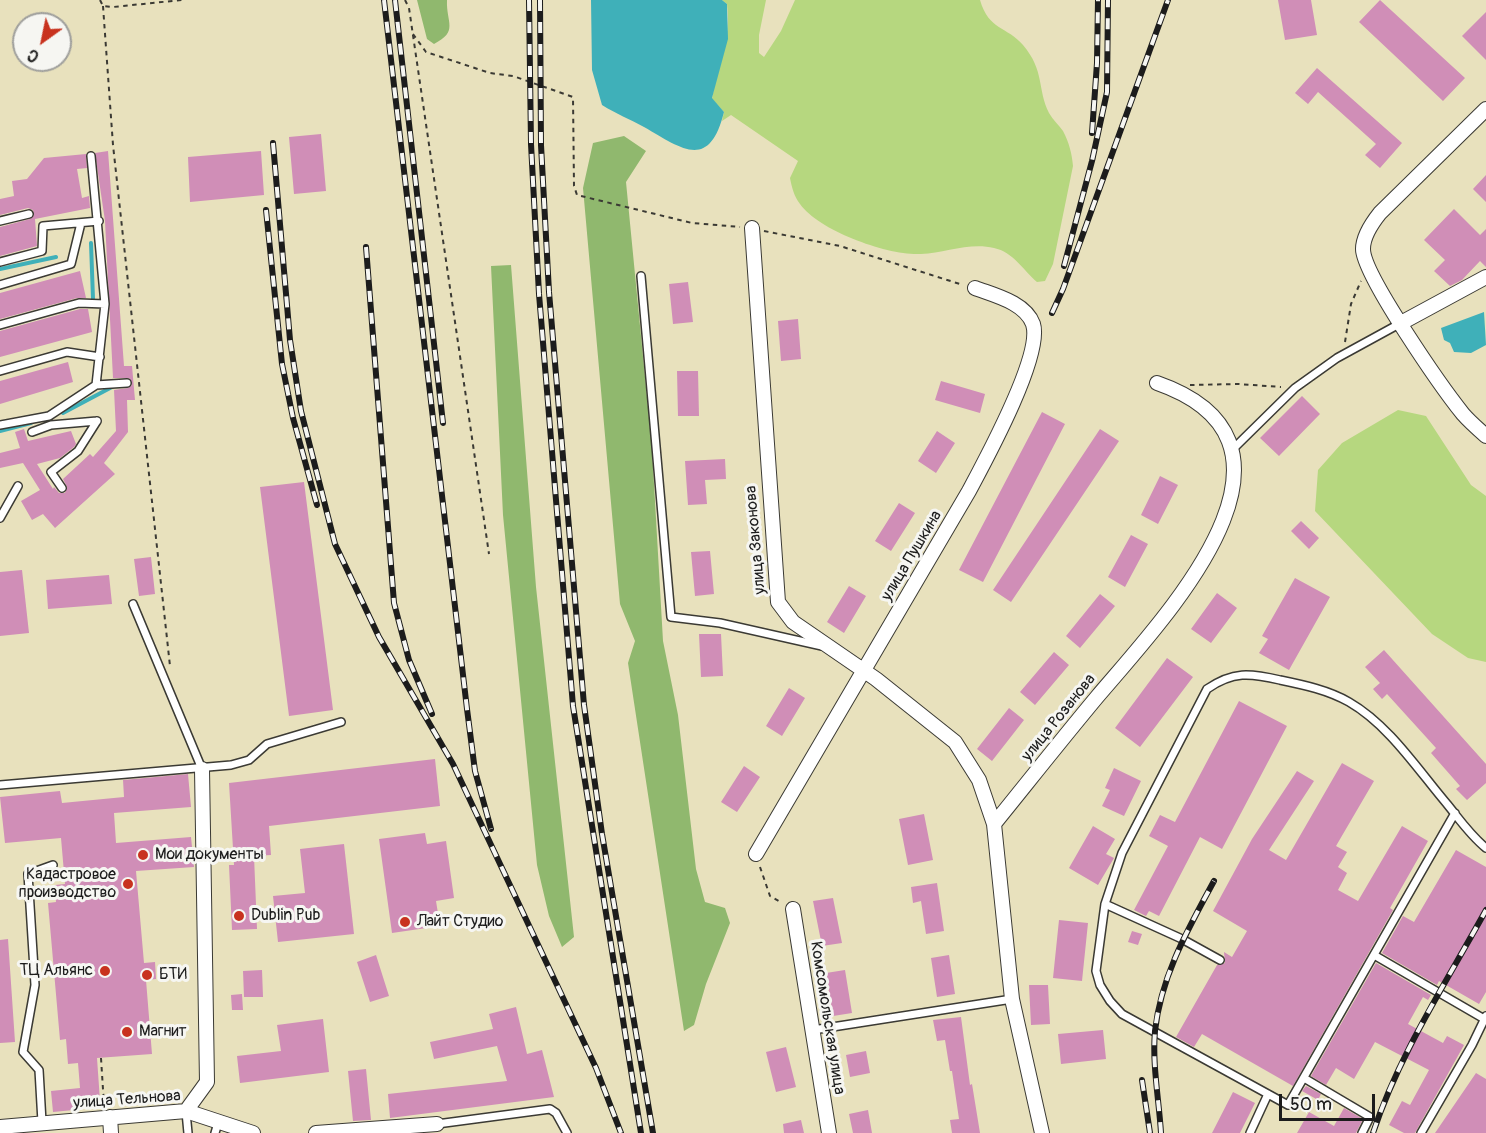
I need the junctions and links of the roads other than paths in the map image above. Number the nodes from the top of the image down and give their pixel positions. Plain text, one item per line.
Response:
1 (1486, 108) edge
2 (91, 156) dead end
3 (28, 214) dead end
4 (0, 221) edge
5 (99, 221) junction
6 (81, 223) junction
7 (752, 228) road end
8 (0, 262) edge
9 (641, 276) dead end
10 (1486, 277) edge
11 (0, 285) edge
12 (975, 288) road end
13 (105, 304) junction
14 (1401, 323) junction
15 (0, 325) edge
16 (100, 357) junction
17 (0, 371) edge
18 (127, 383) dead end
19 (96, 385) junction
20 (1161, 385) road end
21 (49, 416) junction
22 (0, 425) edge
23 (51, 425) junction
24 (32, 432) dead end
25 (1486, 436) edge
26 (1232, 450) junction
27 (18, 486) dead end
28 (62, 488) dead end
29 (0, 518) edge
30 (133, 604) dead end
31 (827, 648) junction
32 (862, 670) junction
33 (341, 722) dead end
34 (202, 769) junction
35 (0, 785) edge
36 (1455, 813) junction
37 (994, 824) junction
38 (1486, 848) edge
39 (756, 854) road end
40 (53, 865) dead end
41 (1105, 904) junction
42 (793, 909) road end
43 (1374, 955) junction
44 (1220, 960) dead end
45 (1012, 999) junction
46 (1486, 1018) edge
47 (1326, 1020) dead end
48 (1334, 1025) junction
49 (812, 1030) junction
50 (1304, 1078) junction
51 (1268, 1094) junction
52 (186, 1111) junction
53 (107, 1115) junction
54 (42, 1122) junction
55 (437, 1124) joint
56 (0, 1127) edge
57 (217, 1128) edge
58 (111, 1133) edge
59 (188, 1133) edge
60 (253, 1133) edge
61 (315, 1133) edge
62 (567, 1133) edge
63 (829, 1133) edge
64 (1042, 1133) edge
65 (1250, 1133) edge
66 (1362, 1133) edge
67 (1421, 1133) edge

1 - 14 street
2 - 5 lane
3 - 4 lane
5 - 6 lane
5 - 13 lane
6 - 8 lane
6 - 11 lane
7 - 31 street, улица Законова
9 - 31 lane
10 - 14 street
12 - 32 street, улица Пушкина
13 - 15 lane
13 - 16 lane
14 - 25 street
14 - 26 lane
16 - 17 lane
16 - 19 lane
18 - 19 lane
19 - 21 lane
20 - 26 street, улица Розанова
21 - 22 lane
21 - 23 lane
23 - 24 lane
23 - 28 lane
26 - 37 street, улица Розанова
27 - 29 lane
30 - 34 lane
31 - 32 street, улица Законова
32 - 37 street, улица Законова
32 - 39 street, улица Пушкина
33 - 34 lane
34 - 35 lane
34 - 52 street
36 - 38 lane
36 - 41 lane
36 - 43 lane
37 - 45 street
40 - 54 lane
41 - 44 lane
41 - 51 lane
42 - 49 street, Комсомольская улица
43 - 46 lane
43 - 48 lane
45 - 49 lane
45 - 64 street
46 - 67 lane
47 - 48 lane
48 - 50 lane
49 - 63 street, Комсомольская улица
50 - 51 lane
50 - 66 lane
51 - 65 lane
52 - 53 street, улица Тельнова
52 - 57 street, улица Тельнова
52 - 59 lane
53 - 54 street, улица Тельнова
53 - 58 street
54 - 56 street, улица Тельнова
55 - 61 street
55 - 62 lane
57 - 60 street, улица Тельнова

